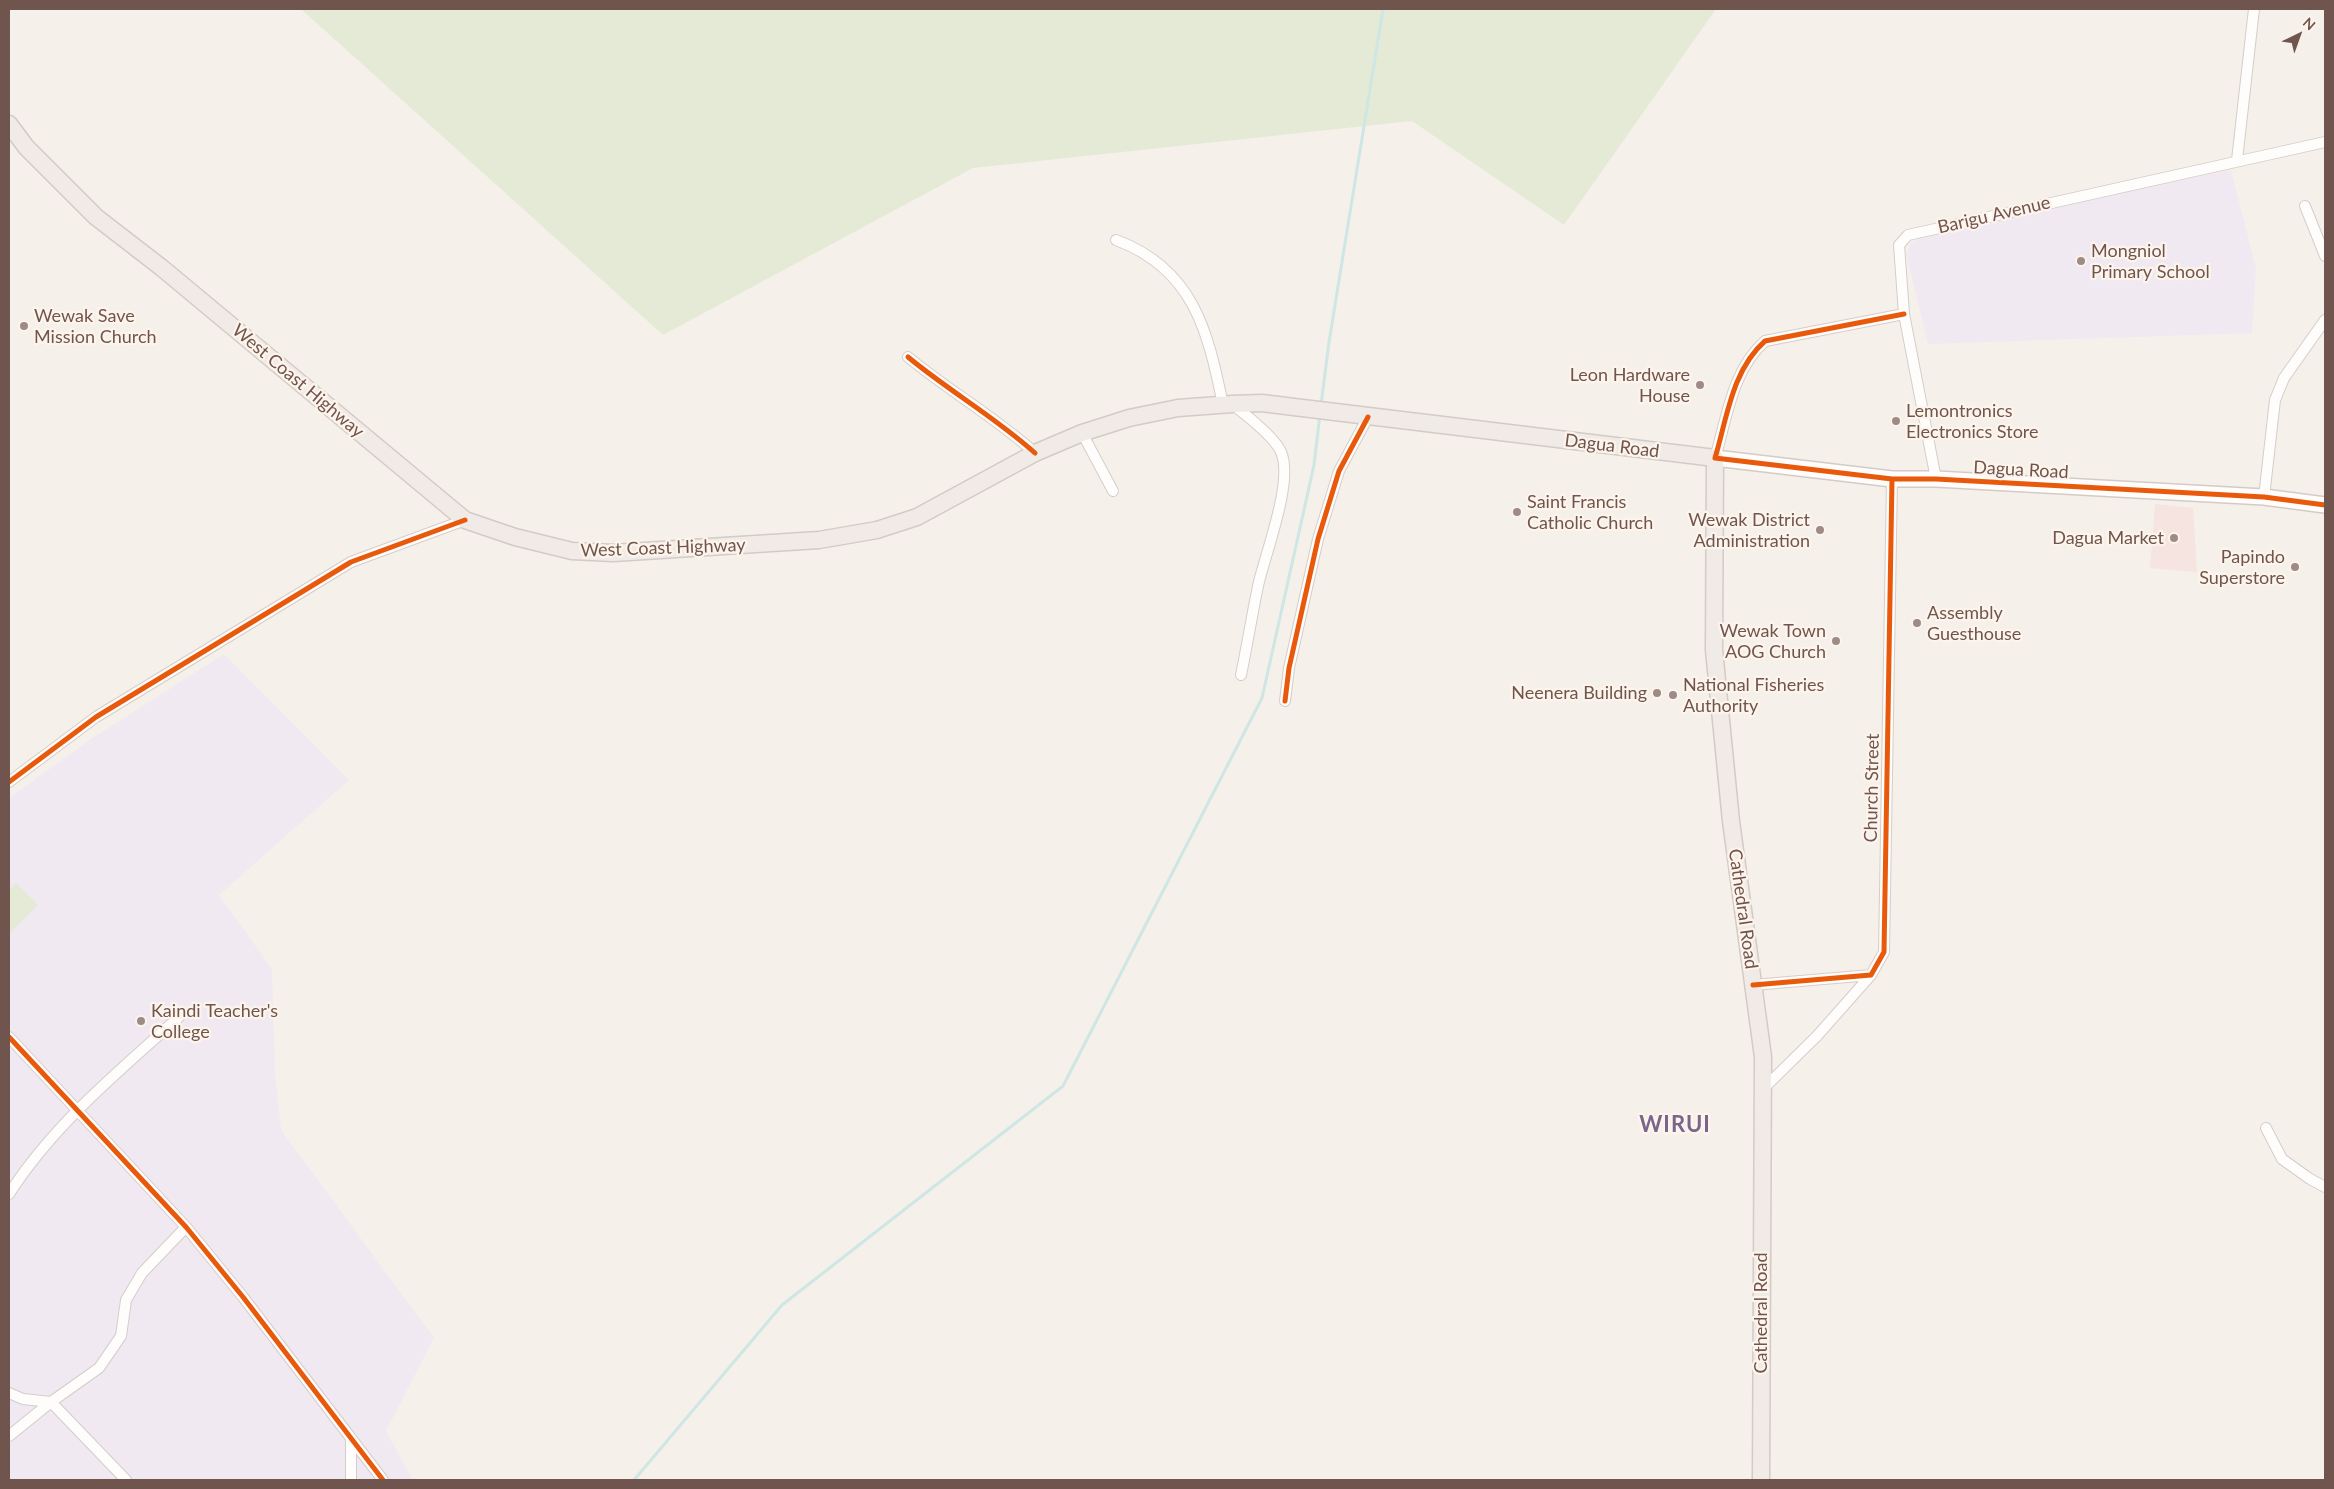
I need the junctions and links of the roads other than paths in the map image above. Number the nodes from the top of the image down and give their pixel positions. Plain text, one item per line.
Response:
1 (2254, 9) edge
2 (9, 124) edge
3 (2325, 142) edge
4 (2236, 160) junction
5 (2305, 206) dead end
6 (1116, 240) dead end
7 (2325, 256) edge
8 (1904, 314) junction
9 (2325, 320) edge
10 (908, 357) dead end
11 (1228, 405) junction
12 (1347, 414) joint
13 (1368, 417) junction
14 (1082, 433) junction
15 (1035, 453) junction
16 (1715, 458) junction
17 (1892, 479) junction
18 (1936, 479) junction
19 (1113, 491) dead end
20 (2264, 497) junction
21 (2325, 505) edge
22 (465, 520) junction
23 (1241, 676) dead end
24 (1285, 701) dead end
25 (9, 782) edge
26 (1871, 975) junction
27 (1753, 985) junction
28 (179, 1017) dead end
29 (9, 1037) edge
30 (1763, 1089) junction
31 (76, 1110) junction
32 (2266, 1128) dead end
33 (2325, 1187) edge
34 (9, 1194) edge
35 (186, 1227) junction
36 (9, 1393) edge
37 (51, 1402) junction
38 (9, 1436) edge
39 (351, 1440) junction
40 (126, 1480) edge
41 (351, 1480) edge
42 (383, 1480) edge
43 (1761, 1480) edge

1 - 4 street
2 - 22 main road, West Coast Highway
3 - 4 street, Barigu Avenue
4 - 8 street, Barigu Avenue
5 - 7 street
6 - 11 street
8 - 16 street
8 - 18 street, Barigu Avenue
9 - 20 street
10 - 15 street
11 - 12 main road, West Coast Highway
11 - 14 main road, West Coast Highway
11 - 23 street
12 - 13 main road, Dagua Road
13 - 16 main road, Dagua Road
13 - 24 street
14 - 15 main road, West Coast Highway
14 - 19 street
15 - 22 main road, West Coast Highway
16 - 17 street, Dagua Road
16 - 27 main road, Cathedral Road
17 - 18 street, Dagua Road
17 - 26 street, Church Street
18 - 20 street, Dagua Road
20 - 21 street, Dagua Road
22 - 25 street
26 - 27 street
26 - 30 street, Church Street
27 - 30 main road, Cathedral Road
28 - 31 street
29 - 31 street
30 - 43 main road, Cathedral Road
31 - 34 street
31 - 35 street
32 - 33 street
35 - 37 street
35 - 39 street
36 - 37 street
37 - 38 street
37 - 40 street
39 - 41 street
39 - 42 street

